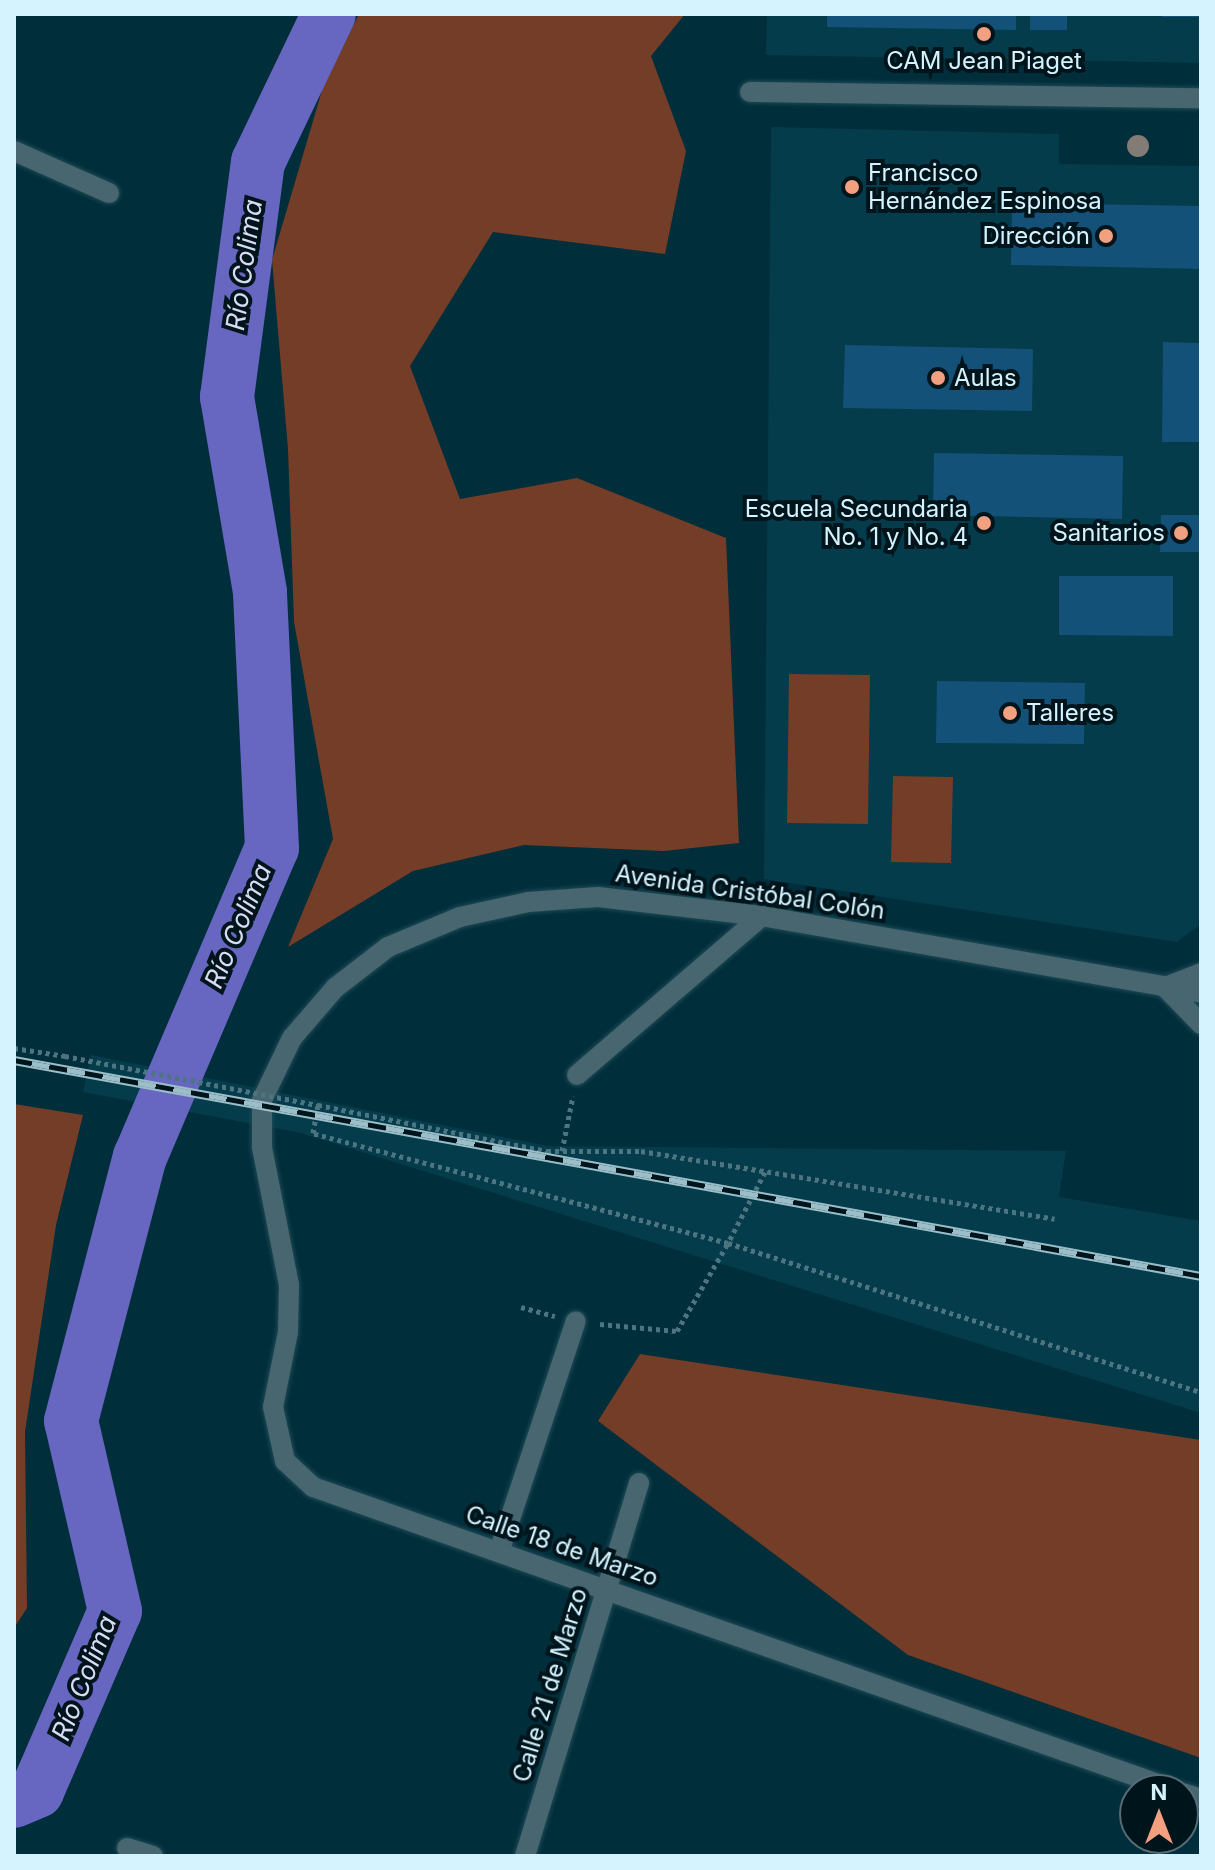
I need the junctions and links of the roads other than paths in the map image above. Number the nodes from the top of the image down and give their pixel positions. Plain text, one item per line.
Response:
1 (750, 92) dead end
2 (1201, 98) edge
3 (14, 151) edge
4 (109, 193) dead end
5 (762, 916) junction
6 (1201, 973) edge
7 (1165, 987) junction
8 (1201, 993) edge
9 (1201, 1024) edge
10 (577, 1075) road end
11 (262, 1100) joint
12 (576, 1321) road end
13 (639, 1483) dead end
14 (499, 1552) junction
15 (607, 1588) junction
16 (1130, 1774) edge
17 (127, 1848) dead end
18 (153, 1856) edge
19 (525, 1856) edge

1 - 2 street
3 - 4 street
5 - 7 street, Avenida Cristóbal Colón
5 - 10 street
5 - 11 street, Avenida Cristóbal Colón
6 - 7 street
7 - 8 street, Avenida Cristóbal Colón
7 - 9 street
11 - 14 street, Calle 18 de Marzo
12 - 14 street
13 - 15 street, Calle 21 de Marzo
14 - 15 street, Calle 18 de Marzo
15 - 16 street, Calle 18 de Marzo
15 - 19 street, Calle 21 de Marzo
17 - 18 street

